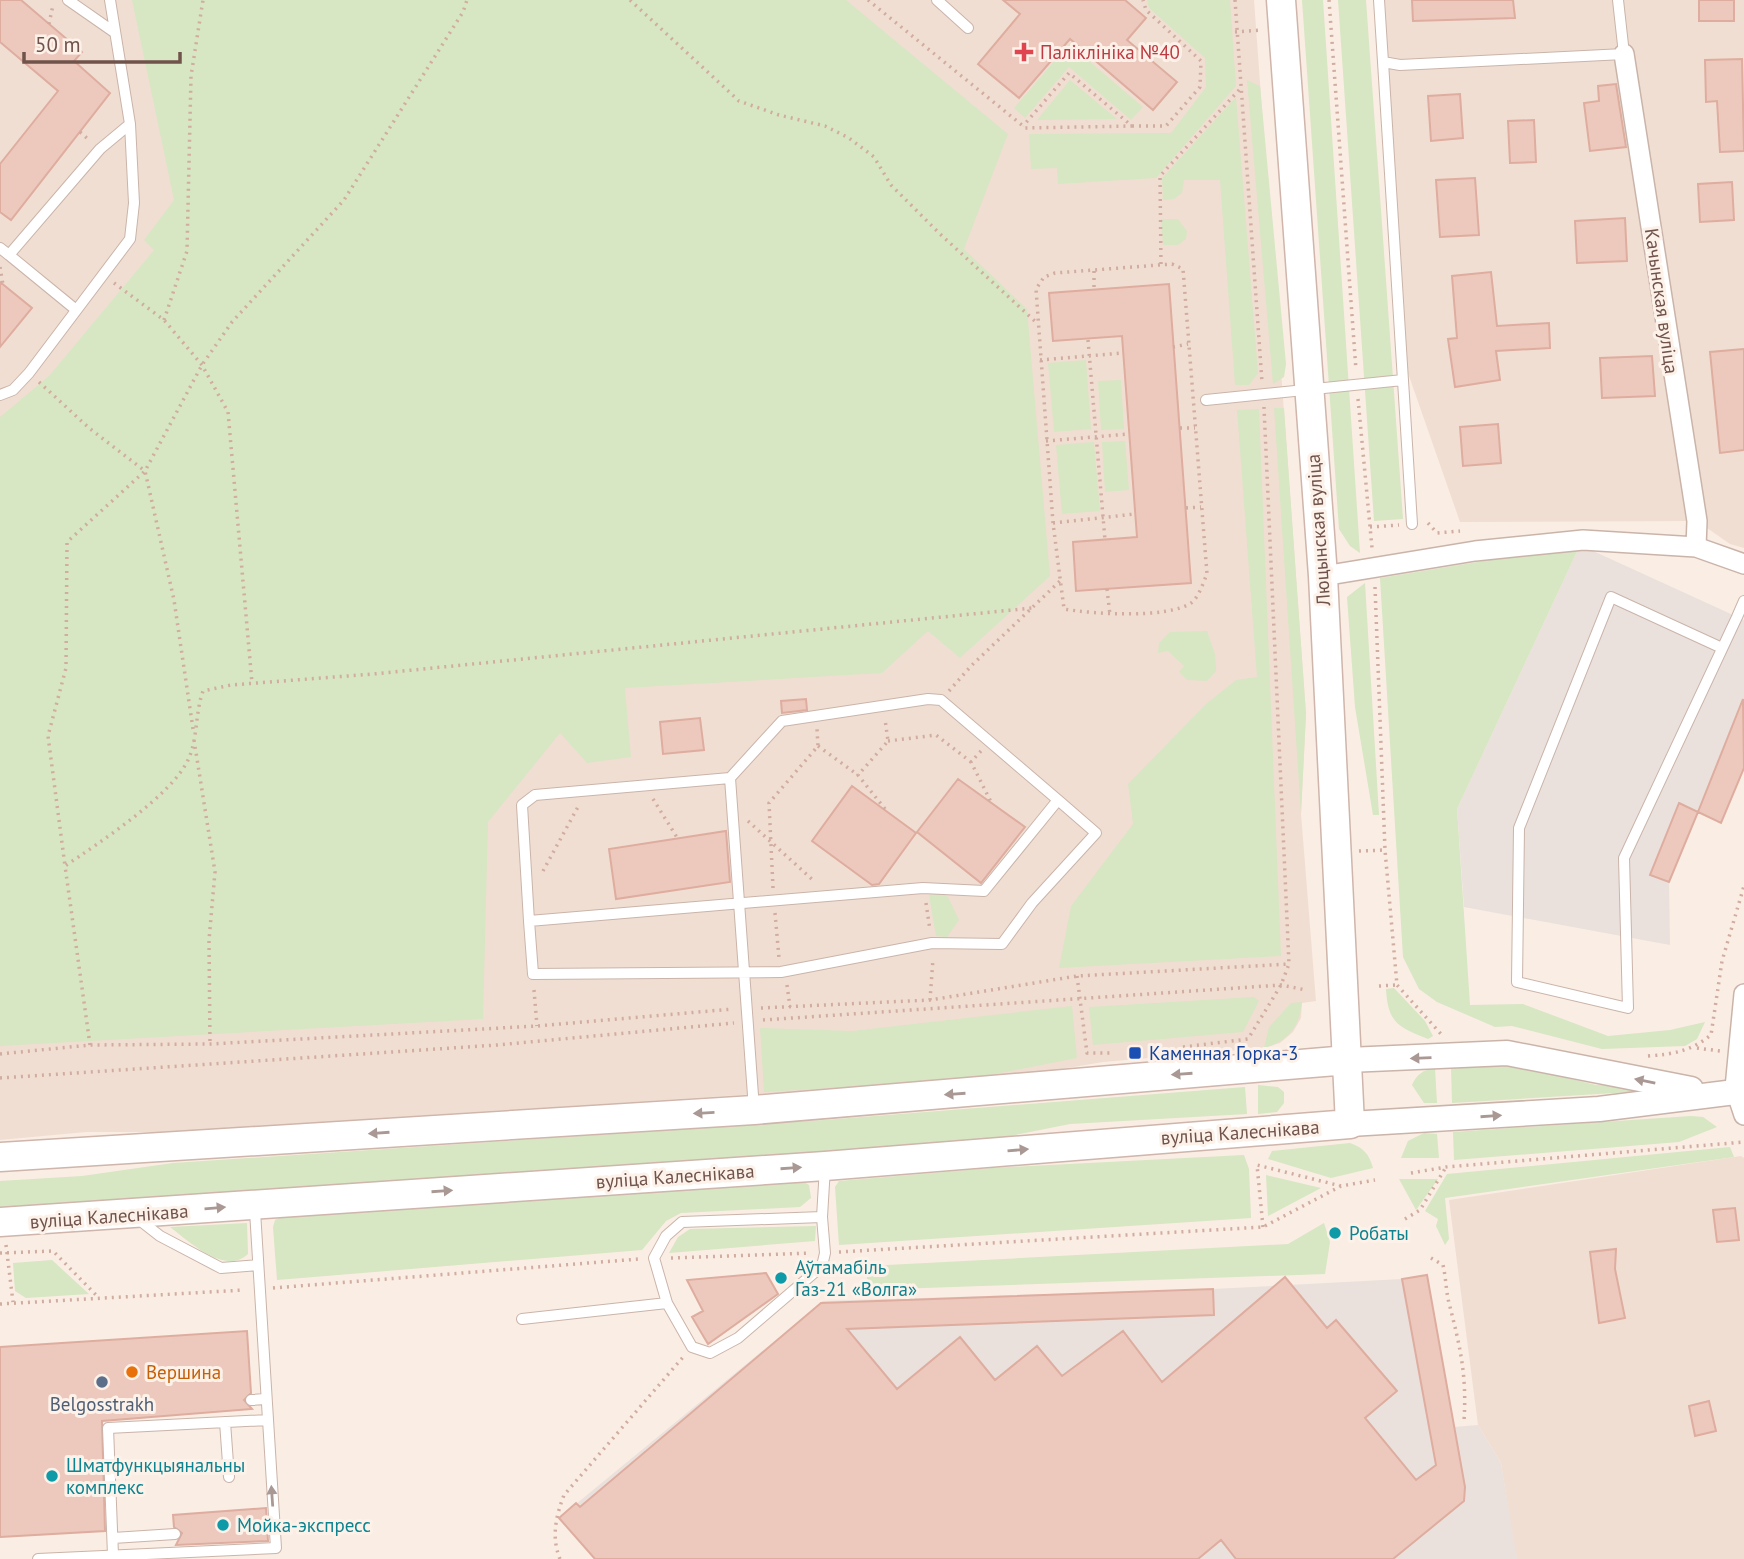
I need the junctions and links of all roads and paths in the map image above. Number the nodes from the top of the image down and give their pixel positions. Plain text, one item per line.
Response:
1 (55, 0) edge
2 (68, 0) edge
3 (110, 0) edge
4 (202, 0) edge
5 (467, 0) edge
6 (630, 0) edge
7 (868, 0) edge
8 (937, 0) edge
9 (1143, 0) edge
10 (1235, 0) edge
11 (1281, 0) edge
12 (1329, 0) edge
13 (1378, 0) edge
14 (1618, 0) edge
15 (49, 24) dead end
16 (968, 28) dead end
17 (114, 32) junction
18 (1624, 54) junction
19 (1383, 62) junction
20 (1240, 89) junction
21 (130, 124) junction
22 (1023, 126) junction
23 (1132, 126) junction
24 (0, 248) edge
25 (9, 255) junction
26 (1161, 264) junction
27 (0, 267) edge
28 (1094, 270) junction
29 (104, 276) junction
30 (3, 285) dead end
31 (1094, 290) dead end
32 (75, 309) junction
33 (164, 320) junction
34 (1038, 324) junction
35 (1088, 340) dead end
36 (1188, 344) junction
37 (1173, 347) dead end
38 (1124, 353) dead end
39 (1091, 354) junction
40 (1040, 360) junction
41 (202, 365) junction
42 (29, 373) junction
43 (1403, 380) junction
44 (1357, 384) junction
45 (1308, 389) junction
46 (1263, 394) junction
47 (0, 395) edge
48 (1206, 400) dead end
49 (1180, 428) dead end
50 (1195, 428) junction
51 (1129, 434) dead end
52 (1099, 437) junction
53 (1046, 441) junction
54 (145, 471) junction
55 (1202, 506) junction
56 (1186, 508) dead end
57 (1135, 514) dead end
58 (1103, 516) junction
59 (1053, 523) junction
60 (1412, 524) dead end
61 (1105, 540) dead end
62 (1696, 547) junction
63 (1744, 564) edge
64 (1374, 570) junction
65 (1323, 576) junction
66 (1059, 581) junction
67 (1107, 589) dead end
68 (1744, 601) edge
69 (1032, 607) junction
70 (1110, 615) junction
71 (1722, 648) junction
72 (252, 683) junction
73 (941, 700) junction
74 (884, 706) junction
75 (816, 716) junction
76 (194, 737) junction
77 (888, 741) junction
78 (989, 741) junction
79 (818, 746) junction
80 (971, 762) junction
81 (858, 775) junction
82 (730, 778) junction
83 (644, 786) junction
84 (587, 790) junction
85 (1058, 800) junction
86 (992, 804) dead end
87 (732, 805) junction
88 (885, 809) dead end
89 (678, 838) dead end
90 (771, 843) junction
91 (65, 866) junction
92 (829, 895) junction
93 (528, 898) junction
94 (774, 900) junction
95 (739, 903) junction
96 (529, 921) junction
97 (1289, 964) junction
98 (744, 972) junction
99 (781, 972) junction
100 (533, 974) junction
101 (1077, 976) junction
102 (1281, 985) junction
103 (1379, 986) dead end
104 (1306, 990) dead end
105 (1744, 994) edge
106 (1081, 998) junction
107 (790, 1007) junction
108 (747, 1008) junction
109 (749, 1021) junction
110 (537, 1026) junction
111 (210, 1044) junction
112 (90, 1045) junction
113 (1173, 1049) dead end
114 (0, 1054) edge
115 (1123, 1054) dead end
116 (1348, 1060) junction
117 (0, 1078) edge
118 (1724, 1093) junction
119 (754, 1110) junction
120 (1744, 1115) edge
121 (1350, 1124) junction
122 (1744, 1142) edge
123 (0, 1157) edge
124 (825, 1166) junction
125 (1446, 1167) junction
126 (1411, 1173) dead end
127 (1341, 1186) dead end
128 (259, 1205) junction
129 (133, 1216) junction
130 (822, 1217) junction
131 (1405, 1219) dead end
132 (0, 1222) edge
133 (1263, 1227) dead end
134 (0, 1253) edge
135 (8, 1253) junction
136 (1432, 1258) dead end
137 (258, 1265) junction
138 (259, 1289) junction
139 (99, 1298) junction
140 (13, 1302) junction
141 (667, 1303) junction
142 (0, 1304) edge
143 (522, 1319) dead end
144 (692, 1347) junction
145 (265, 1399) junction
146 (251, 1400) dead end
147 (268, 1420) junction
148 (1464, 1421) dead end
149 (225, 1422) junction
150 (229, 1477) dead end
151 (175, 1534) dead end
152 (113, 1538) junction
153 (113, 1555) junction
154 (133, 1557) edge
155 (38, 1559) edge
156 (560, 1559) edge

1 - 15 path
2 - 17 lane
3 - 17 lane
4 - 33 path
5 - 41 path
6 - 34 path
7 - 22 path
8 - 16 lane
9 - 23 path
10 - 20 path
11 - 45 main road, Люцынская вуліца
12 - 44 path
13 - 19 lane
14 - 18 lane
17 - 21 lane
18 - 19 lane
18 - 62 street, Качынская вуліца
19 - 43 lane
20 - 26 path
20 - 46 path
21 - 25 lane
21 - 29 lane
22 - 23 path
22 - 23 path
24 - 25 lane
25 - 32 lane
26 - 28 path
26 - 36 path
27 - 30 path
28 - 31 path
28 - 34 path
29 - 32 lane
29 - 33 path
32 - 42 lane
33 - 41 path
34 - 40 path
35 - 39 path
36 - 37 path
36 - 50 path
38 - 39 path
39 - 40 path
39 - 52 path
40 - 53 path
41 - 54 path
41 - 72 path
42 - 47 lane
42 - 54 path
43 - 44 lane
43 - 60 lane
44 - 45 lane
44 - 64 path
45 - 46 lane
45 - 65 main road, Люцынская вуліца
46 - 48 lane
46 - 97 path
49 - 50 path
50 - 55 path
51 - 52 path
52 - 53 path
52 - 58 path
53 - 59 path
54 - 76 path
54 - 91 path
55 - 56 path
55 - 70 path
57 - 58 path
58 - 59 path
58 - 61 path
59 - 66 path
62 - 63 street
62 - 64 street
64 - 65 street
64 - 103 path
65 - 116 main road, Люцынская вуліца
66 - 69 path
66 - 70 path
67 - 70 path
68 - 71 lane
69 - 72 path
69 - 73 path
71 - 71 lane
72 - 76 path
73 - 74 lane
73 - 78 lane
74 - 75 lane
74 - 77 path
75 - 79 path
75 - 82 lane
76 - 91 path
76 - 111 path
77 - 80 path
77 - 81 path
78 - 80 path
78 - 85 lane
79 - 81 path
79 - 90 path
80 - 86 path
81 - 88 path
82 - 83 lane
82 - 87 lane
83 - 84 lane
83 - 89 path
84 - 93 path
84 - 93 lane
85 - 92 lane
85 - 99 lane
87 - 90 path
87 - 95 lane
90 - 92 path
90 - 94 path
91 - 112 path
92 - 94 lane
93 - 96 lane
94 - 95 lane
94 - 99 path
95 - 96 lane
95 - 98 lane
96 - 100 lane
97 - 101 path
97 - 102 path
98 - 99 lane
98 - 100 lane
98 - 108 lane
99 - 107 path
100 - 110 path
101 - 106 path
101 - 107 path
102 - 104 path
102 - 106 path
102 - 113 path
105 - 118 street
106 - 109 path
106 - 115 path
107 - 108 path
108 - 109 lane
108 - 110 path
109 - 117 path
109 - 119 lane
110 - 111 path
111 - 112 path
112 - 114 path
118 -> 116 street
116 -> 119 main road
116 - 121 main road
118 - 120 street
121 -> 118 street, вуліца Калеснікава
119 -> 123 main road
124 -> 121 main road, вуліца Калеснікава
122 - 125 path
128 -> 124 main road, вуліца Калеснікава
124 - 130 lane
125 - 126 path
125 - 131 path
127 - 133 path
129 -> 128 main road, вуліца Калеснікава
128 - 137 lane
129 - 132 main road, вуліца Калеснікава
129 - 137 lane
130 - 141 lane
130 - 144 lane
134 - 135 path
135 - 139 path
135 - 140 path
136 - 148 path
137 - 138 lane
138 - 139 path
138 - 145 lane
139 - 140 path
140 - 142 path
141 - 143 lane
141 - 144 lane
144 - 156 path
145 - 146 lane
145 - 147 lane
147 - 149 lane
154 -> 147 lane
149 - 150 lane
149 - 152 lane
151 - 152 lane
152 - 153 lane
153 - 154 lane
153 - 155 lane

